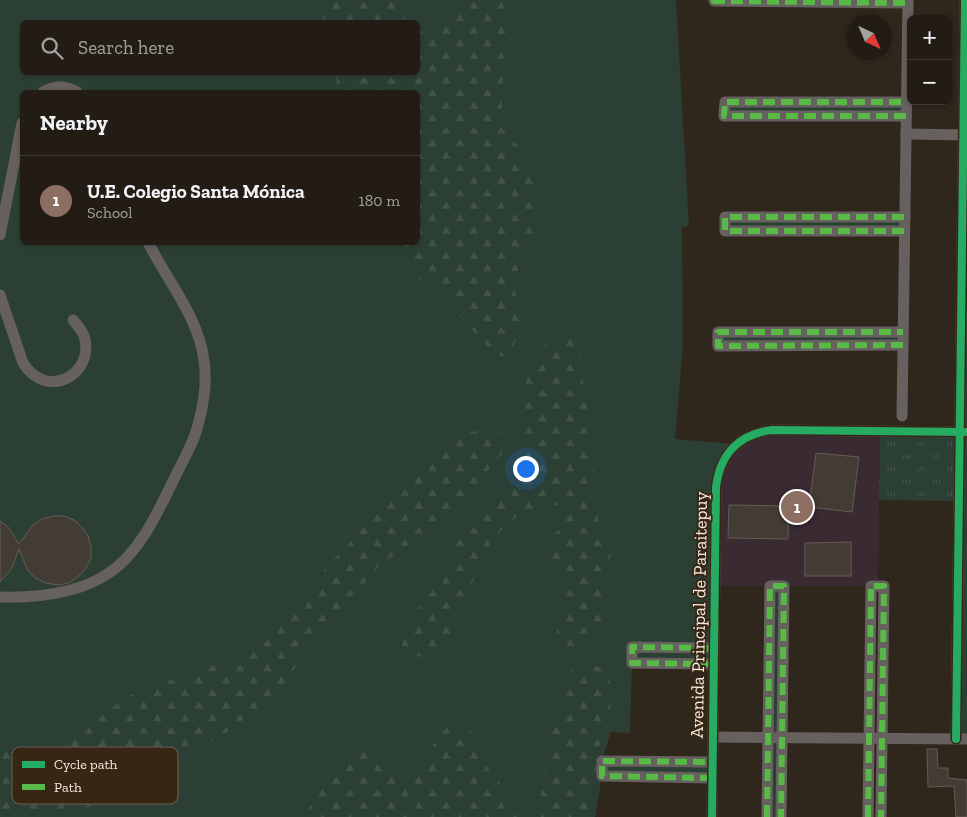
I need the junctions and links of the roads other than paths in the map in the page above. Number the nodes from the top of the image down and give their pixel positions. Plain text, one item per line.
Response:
1 (714, 0) edge
2 (965, 0) edge
3 (908, 2) edge
4 (46, 90) edge
5 (73, 90) edge
6 (906, 102) junction
7 (906, 116) junction
8 (20, 131) edge
9 (906, 134) junction
10 (965, 135) edge
11 (904, 217) junction
12 (904, 231) junction
13 (0, 235) edge
14 (150, 245) edge
15 (964, 282) edge
16 (0, 295) edge
17 (73, 320) dead end
18 (903, 332) junction
19 (903, 346) junction
20 (902, 416) dead end
21 (963, 432) edge
22 (963, 490) edge
23 (962, 587) edge
24 (0, 596) edge
25 (713, 648) junction
26 (713, 664) junction
27 (713, 737) junction
28 (768, 737) junction
29 (782, 738) junction
30 (869, 738) junction
31 (882, 738) junction
32 (961, 739) edge
33 (712, 762) junction
34 (712, 778) junction
35 (712, 817) edge
36 (767, 817) edge
37 (781, 817) edge
38 (868, 817) edge
39 (881, 817) edge

1 - 3 street
2 - 10 street
3 - 6 street
4 - 5 street
6 - 7 street
6 - 7 street
7 - 9 street
8 - 13 street
9 - 10 street
9 - 11 street
10 - 15 street
11 - 12 street
11 - 12 street
12 - 18 street
14 - 24 street
15 - 21 street
16 - 17 street
18 - 19 street
18 - 19 street
19 - 20 street
21 - 22 street
21 - 25 street, Avenida Principal de Paraitepuy
22 - 23 street
23 - 32 street
25 - 26 street, Avenida Principal de Paraitepuy
25 - 26 street
26 - 27 street, Avenida Principal de Paraitepuy
27 - 28 street
27 - 33 street, Avenida Principal de Paraitepuy
28 - 29 street
28 - 29 street
28 - 36 street
29 - 30 street
29 - 37 street
30 - 31 street
30 - 31 street
30 - 38 street
31 - 32 street
31 - 39 street
33 - 34 street, Avenida Principal de Paraitepuy
33 - 34 street
34 - 35 street, Avenida Principal de Paraitepuy

